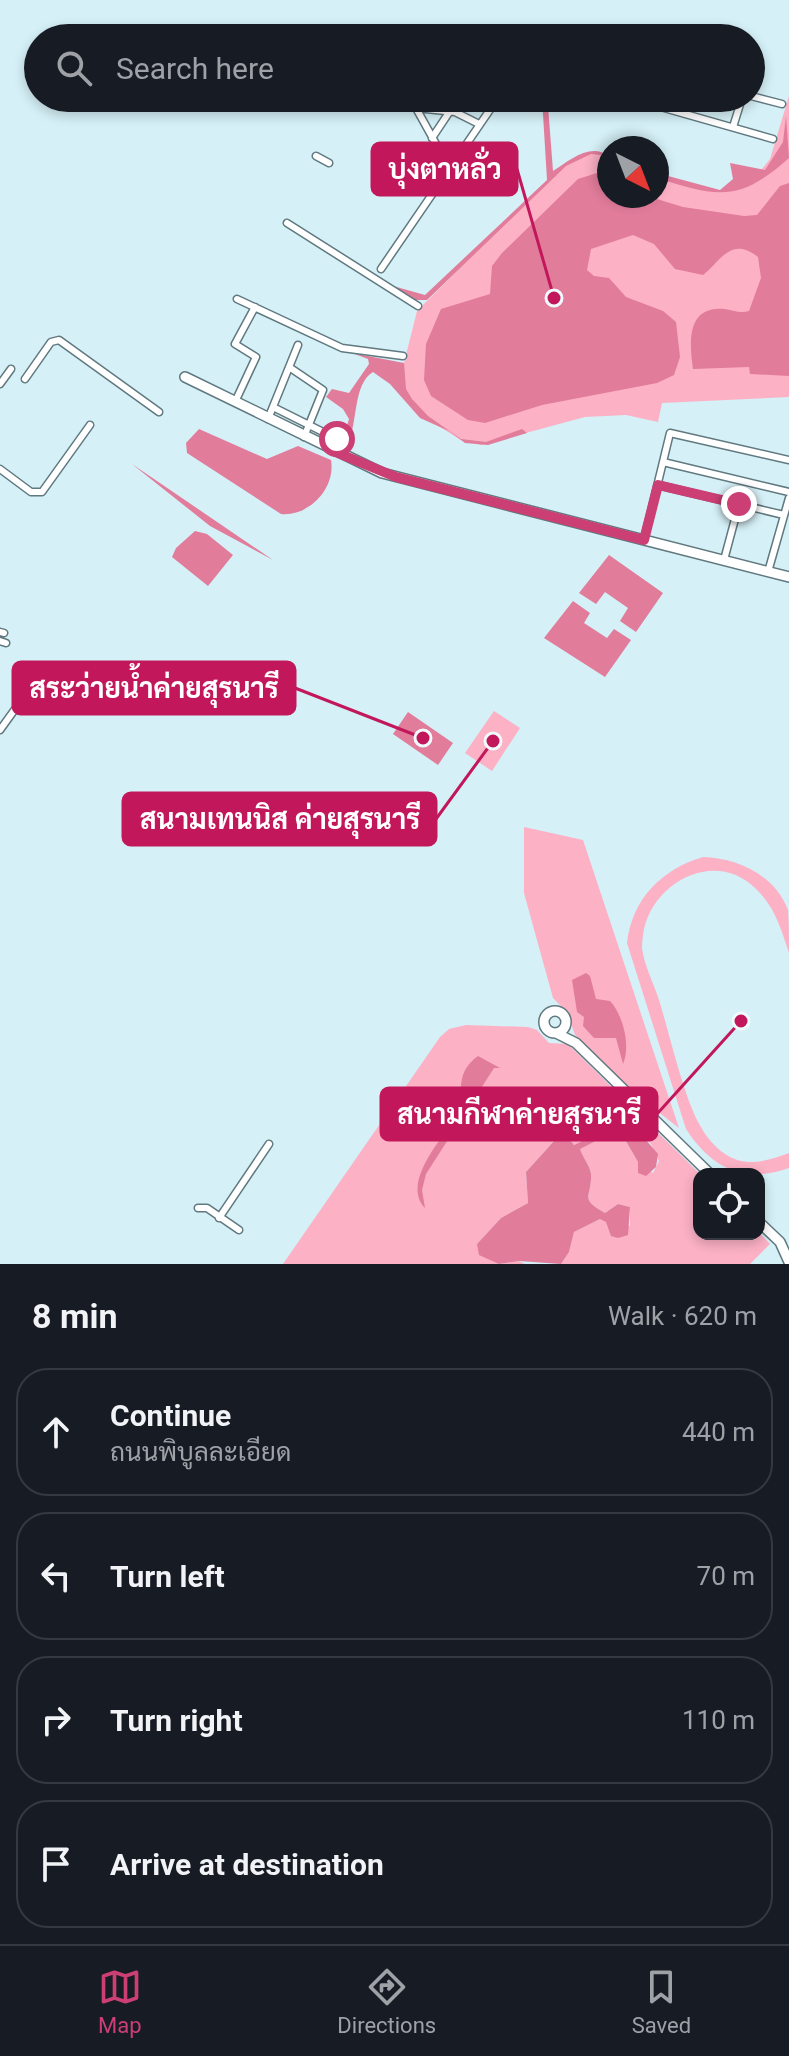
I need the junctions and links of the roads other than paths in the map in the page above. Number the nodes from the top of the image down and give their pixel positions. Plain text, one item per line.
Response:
1 (765, 100) edge
2 (782, 104) dead end
3 (418, 112) edge
4 (449, 112) edge
5 (452, 112) edge
6 (488, 112) edge
7 (686, 112) edge
8 (738, 112) edge
9 (479, 124) junction
10 (733, 127) junction
11 (432, 138) junction
12 (773, 139) dead end
13 (316, 156) dead end
14 (454, 158) junction
15 (329, 163) dead end
16 (287, 223) dead end
17 (381, 269) dead end
18 (237, 299) dead end
19 (418, 306) dead end
20 (255, 307) junction
21 (298, 345) dead end
22 (403, 356) dead end
23 (289, 367) junction
24 (11, 369) dead end
25 (185, 377) dead end
26 (25, 379) dead end
27 (0, 384) edge
28 (235, 402) junction
29 (273, 407) junction
30 (159, 412) dead end
31 (268, 419) junction
32 (90, 425) dead end
33 (309, 425) junction
34 (304, 437) junction
35 (333, 451) junction
36 (789, 460) edge
37 (663, 462) junction
38 (0, 469) edge
39 (658, 485) junction
40 (789, 495) edge
41 (739, 504) junction
42 (786, 516) edge
43 (644, 540) junction
44 (724, 560) junction
45 (768, 572) junction
46 (789, 577) edge
47 (44, 669) dead end
48 (0, 730) edge
49 (565, 1024) junction
50 (556, 1033) junction
51 (573, 1040) junction
52 (269, 1144) dead end
53 (704, 1168) edge
54 (198, 1208) dead end
55 (219, 1218) junction
56 (765, 1227) edge
57 (239, 1230) dead end
58 (784, 1244) edge
59 (789, 1262) edge

1 - 2 street
3 - 11 street
4 - 11 street
5 - 9 street
6 - 9 street
7 - 10 street
8 - 10 street
9 - 14 street
10 - 12 street
11 - 14 street
13 - 15 street
14 - 17 street
16 - 19 street
18 - 20 street
20 - 22 street
20 - 28 street
21 - 23 street
23 - 29 street
23 - 33 street
24 - 27 street
25 - 28 street
26 - 30 street
28 - 31 street
29 - 31 street
29 - 33 street
31 - 34 street
32 - 38 street
33 - 34 street
33 - 35 street
34 - 35 street
35 - 43 street
36 - 37 street
37 - 39 street
37 - 40 street
39 - 41 street
39 - 43 street
40 - 42 street
41 - 42 street
41 - 44 street
42 - 45 street
43 - 44 street
44 - 45 street
45 - 46 street
47 - 48 street
49 - 50 street
49 - 50 street
49 - 51 street
50 - 51 street
51 - 53 street
52 - 55 street
54 - 55 street
55 - 57 street
56 - 58 street
58 - 59 street

